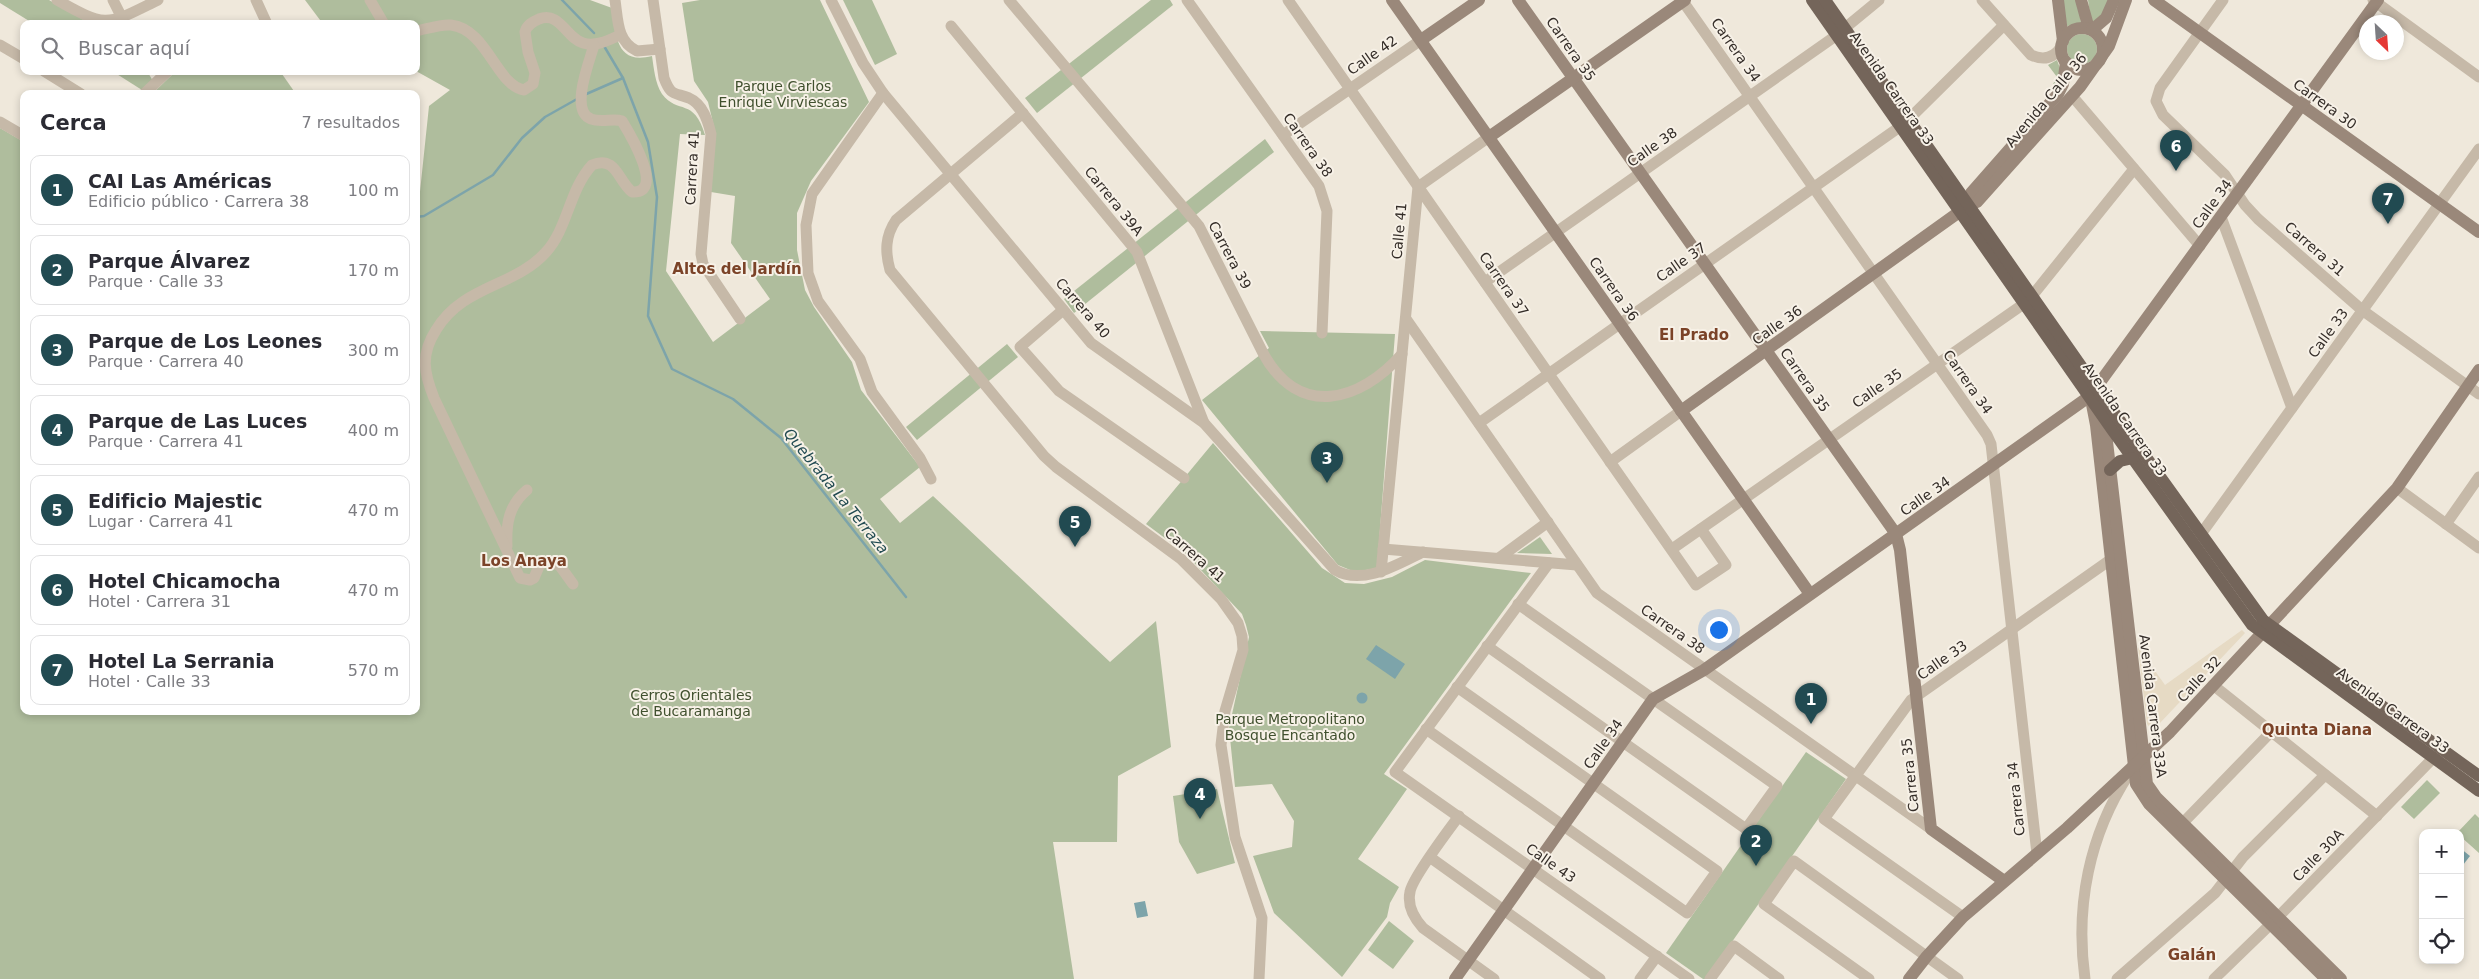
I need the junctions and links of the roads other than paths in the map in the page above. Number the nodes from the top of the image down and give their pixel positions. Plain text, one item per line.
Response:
1 (57, 0) edge
2 (113, 0) edge
3 (158, 0) edge
4 (256, 0) edge
5 (370, 0) edge
6 (653, 0) edge
7 (831, 0) edge
8 (1010, 0) edge
9 (1187, 0) edge
10 (1288, 0) edge
11 (1392, 0) edge
12 (1479, 0) edge
13 (1518, 0) edge
14 (1683, 0) edge
15 (1812, 0) edge
16 (1825, 0) edge
17 (1879, 0) edge
18 (1982, 0) edge
19 (2058, 0) edge
20 (2082, 0) edge
21 (2114, 0) edge
22 (2126, 0) edge
23 (2154, 0) edge
24 (2223, 0) edge
25 (614, 1) edge
26 (2376, 1) edge
27 (122, 18) junction
28 (96, 20) edge
29 (117, 20) edge
30 (266, 20) edge
31 (382, 20) edge
32 (2004, 25) junction
33 (951, 26) dead end
34 (2090, 29) junction
35 (420, 30) edge
36 (1841, 32) junction
37 (2200, 32) junction
38 (620, 35) junction
39 (1421, 40) junction
40 (594, 44) junction
41 (2062, 44) junction
42 (0, 45) edge
43 (660, 48) junction
44 (20, 58) edge
45 (2099, 61) junction
46 (2066, 62) junction
47 (51, 75) edge
48 (164, 75) edge
49 (2479, 77) edge
50 (1574, 78) junction
51 (1350, 89) junction
52 (75, 90) edge
53 (148, 90) edge
54 (883, 93) junction
55 (1750, 97) junction
56 (2073, 97) junction
57 (2302, 106) junction
58 (1023, 113) junction
59 (0, 122) edge
60 (1905, 123) junction
61 (20, 134) edge
62 (1283, 136) junction
63 (1489, 137) junction
64 (2479, 149) edge
65 (2134, 169) junction
66 (1641, 173) junction
67 (950, 175) junction
68 (1418, 187) junction
69 (1814, 187) junction
70 (2238, 194) junction
71 (2439, 204) junction
72 (1965, 208) junction
73 (2221, 218) junction
74 (1556, 232) junction
75 (2479, 232) edge
76 (2200, 246) junction
77 (1705, 264) junction
78 (1874, 274) junction
79 (1485, 282) junction
80 (2028, 300) junction
81 (1063, 310) junction
82 (2362, 310) junction
83 (740, 319) dead end
84 (1406, 320) junction
85 (1620, 324) junction
86 (1322, 333) dead end
87 (1766, 351) junction
88 (1402, 354) junction
89 (1938, 364) junction
90 (2479, 370) edge
91 (1549, 374) junction
92 (2468, 386) junction
93 (2093, 393) junction
94 (2479, 394) edge
95 (2292, 408) junction
96 (1681, 411) junction
97 (2105, 418) junction
98 (1204, 423) junction
99 (1479, 423) junction
100 (1829, 439) junction
101 (2133, 458) junction
102 (1610, 462) junction
103 (1994, 465) junction
104 (2110, 470) junction
105 (2479, 477) edge
106 (1184, 478) dead end
107 (932, 479) dead end
108 (2397, 488) junction
109 (527, 490) dead end
110 (1743, 499) junction
111 (1548, 522) junction
112 (2446, 524) junction
113 (1701, 528) junction
114 (1896, 534) junction
115 (2201, 534) junction
116 (2479, 548) edge
117 (1383, 549) junction
118 (1672, 549) junction
119 (508, 550) junction
120 (1423, 552) junction
121 (1499, 558) junction
122 (2115, 562) junction
123 (1550, 563) junction
124 (1577, 565) junction
125 (1381, 572) junction
126 (573, 584) dead end
127 (1810, 594) junction
128 (1518, 604) junction
129 (2013, 629) junction
130 (2266, 629) junction
131 (1487, 646) junction
132 (1704, 670) junction
133 (2213, 685) junction
134 (1457, 687) junction
135 (1916, 697) junction
136 (1653, 699) junction
137 (2139, 721) junction
138 (1426, 729) junction
139 (2170, 732) junction
140 (2271, 732) junction
141 (1623, 742) junction
142 (2438, 754) junction
143 (2143, 758) junction
144 (2133, 768) junction
145 (1855, 775) junction
146 (2325, 775) junction
147 (2479, 776) edge
148 (1593, 783) junction
149 (2479, 791) edge
150 (1459, 816) junction
151 (2377, 816) junction
152 (1563, 826) junction
153 (2180, 827) junction
154 (1931, 829) junction
155 (2037, 854) junction
156 (1430, 858) junction
157 (1533, 869) junction
158 (2229, 876) junction
159 (2004, 882) junction
160 (1503, 910) junction
161 (1963, 917) junction
162 (2274, 921) junction
163 (1657, 956) junction
164 (1927, 956) junction
165 (1468, 960) junction
166 (2321, 974) edge
167 (2122, 978) edge
168 (1260, 979) edge
169 (1455, 979) edge
170 (1494, 979) edge
171 (1600, 979) edge
172 (1640, 979) edge
173 (1689, 979) edge
174 (1710, 979) edge
175 (1779, 979) edge
176 (1869, 979) edge
177 (1909, 979) edge
178 (1958, 979) edge
179 (2085, 979) edge
180 (2214, 979) edge
181 (2341, 979) edge

1 - 28 street
2 - 27 street
3 - 27 street
4 - 30 street
5 - 31 street
6 - 43 street, Carrera 41
7 - 54 street, Carrera 40
8 - 88 street, Carrera 39
9 - 62 street, Carrera 38
10 - 51 street, Carrera 37
11 - 39 street, Carrera 36
12 - 39 street, Calle 42
13 - 50 street, Carrera 35
14 - 50 street, Calle 41
14 - 55 street, Carrera 34
15 - 36 main road, Avenida Carrera 33
16 - 36 main road, Avenida Carrera 33
17 - 36 street, Calle 38
18 - 32 street
19 - 41 street
20 - 34 street
21 - 34 street
22 - 45 street, Avenida Calle 36
23 - 37 street, Carrera 30
24 - 37 street
25 - 38 street
26 - 49 street
26 - 57 street, Calle 34
27 - 29 street
32 - 41 street
32 - 60 street, Calle 37
33 - 58 street, Carrera 39A
34 - 41 street
34 - 45 street
35 - 40 street
36 - 55 street, Calle 38
36 - 60 main road, Avenida Carrera 33
37 - 57 street, Carrera 30
37 - 70 street, Carrera 31
38 - 40 street
38 - 43 street
39 - 51 street, Calle 42
39 - 63 street, Carrera 36
40 - 119 street
41 - 46 street
42 - 44 street
43 - 83 street, Carrera 41
45 - 46 street
45 - 56 street, Avenida Calle 36
46 - 72 street, Avenida Calle 36
47 - 52 street
48 - 53 street
50 - 63 street, Calle 41
50 - 66 street, Carrera 35
51 - 62 street, Calle 42
51 - 68 street, Carrera 37
54 - 67 street, Carrera 40
54 - 107 street
55 - 66 street, Calle 38
55 - 69 street, Carrera 34
56 - 65 street
56 - 72 street, Avenida Calle 36
57 - 70 street, Calle 34
57 - 71 street, Carrera 30
58 - 67 street
58 - 98 street, Carrera 39A
59 - 61 street
60 - 69 street, Calle 37
60 - 72 main road, Avenida Carrera 33
62 - 86 street, Carrera 38
63 - 68 street, Calle 41
63 - 74 street, Carrera 36
64 - 71 street, Calle 33
65 - 76 street
65 - 80 street, Calle 35
66 - 74 street, Calle 38
66 - 77 street, Carrera 35
67 - 81 street, Carrera 40
67 - 168 street, Carrera 41
68 - 79 street, Carrera 37
68 - 84 street, Calle 41
69 - 77 street, Calle 37
69 - 78 street, Carrera 34
70 - 73 street, Calle 34
70 - 82 street, Carrera 31
71 - 75 street, Carrera 30
71 - 82 street, Calle 33
72 - 78 street, Calle 36
72 - 80 main road, Avenida Carrera 33
73 - 76 street, Calle 34
73 - 95 street
74 - 79 street, Calle 38
74 - 85 street, Carrera 36
76 - 93 street, Calle 34
77 - 85 street, Calle 37
77 - 87 street, Carrera 35
78 - 87 street, Calle 36
78 - 89 street, Carrera 34
79 - 91 street, Carrera 37
80 - 89 street, Calle 35
80 - 93 main road, Avenida Carrera 33
81 - 98 street, Carrera 40
81 - 106 street
82 - 92 street, Carrera 31
82 - 95 street, Calle 33
84 - 88 street, Calle 41
84 - 99 street, Carrera 38
85 - 91 street, Calle 37
85 - 96 street, Carrera 36
87 - 96 street, Calle 36
87 - 100 street, Carrera 35
88 - 117 street, Calle 41
89 - 100 street, Calle 35
89 - 103 street, Carrera 34
90 - 92 street, Calle 32
91 - 99 street, Calle 37
91 - 102 street, Carrera 37
92 - 94 street, Carrera 31
92 - 108 street, Calle 32
93 - 97 main road, Avenida Carrera 33
93 - 103 street, Calle 34
93 - 115 main road, Avenida Carrera 33
93 - 122 street, Avenida Carrera 33A
95 - 115 street, Calle 33
96 - 102 street, Calle 36
96 - 110 street, Carrera 36
97 - 101 main road, Avenida Carrera 33
97 - 104 street, Avenida Carrera 33A
98 - 125 street, Carrera 40
99 - 111 street, Carrera 38
100 - 110 street, Calle 35
100 - 114 street, Carrera 35
101 - 104 main road
101 - 130 main road, Avenida Carrera 33
102 - 118 street, Carrera 37
103 - 114 street, Calle 34
103 - 129 street, Carrera 34
104 - 122 street, Avenida Carrera 33A
105 - 112 street
108 - 112 street
108 - 130 street, Calle 32
109 - 119 street
110 - 113 street, Calle 35
110 - 127 street, Carrera 36
111 - 121 street
111 - 124 street, Carrera 38
112 - 116 street
113 - 118 street, Calle 35
113 - 118 street, Carrera 37
114 - 127 street, Calle 34
114 - 135 street, Carrera 35
115 - 130 main road, Avenida Carrera 33
117 - 120 street, Carrera 40
117 - 125 street, Calle 41
119 - 126 street
120 - 121 street, Carrera 40
120 - 125 street, Carrera 40
121 - 123 street, Carrera 40
122 - 129 street, Calle 33
122 - 137 street, Avenida Carrera 33A
122 - 144 street, Avenida Carrera 33A
123 - 124 street, Carrera 40
123 - 128 street
124 - 132 street, Carrera 38
127 - 132 street, Calle 34
128 - 131 street
128 - 136 street
129 - 135 street, Calle 33
129 - 155 street, Carrera 34
130 - 133 street, Calle 32
130 - 142 main road, Avenida Carrera 33
131 - 134 street
131 - 141 street
132 - 136 street, Calle 34
132 - 145 street, Carrera 38
133 - 139 street, Calle 32
133 - 140 street
134 - 138 street
134 - 148 street
135 - 145 street, Calle 33
135 - 154 street, Carrera 35
136 - 141 street, Calle 34
136 - 141 street
137 - 139 street
137 - 143 street, Avenida Carrera 33A
138 - 150 street, Calle 43
138 - 152 street
139 - 143 street, Calle 32
140 - 146 street
140 - 153 street
141 - 148 street, Calle 34
142 - 147 main road, Avenida Carrera 33
142 - 149 main road, Avenida Carrera 33
142 - 151 street, Calle 30A
143 - 144 street, Calle 32
143 - 153 street, Avenida Carrera 33A
144 - 153 street, Avenida Carrera 33A
144 - 155 street, Calle 32
144 - 179 street
145 - 154 street, Carrera 38
145 - 161 street, Calle 33
146 - 151 street
146 - 158 street
148 - 152 street, Calle 34
148 - 152 street
150 - 156 street
150 - 157 street, Calle 43
151 - 162 street, Calle 30A
152 - 157 street, Calle 34
153 - 158 street, Avenida Carrera 33A
154 - 159 street, Carrera 38
155 - 159 street, Calle 32
156 - 160 street
156 - 165 street
157 - 160 street, Calle 34
157 - 163 street, Calle 43
158 - 162 street, Avenida Carrera 33A
158 - 167 street
159 - 161 street, Calle 32
160 - 165 street, Calle 34
160 - 171 street
161 - 164 street, Calle 32
162 - 166 street, Avenida Carrera 33A
162 - 180 street, Calle 30A
163 - 172 street
163 - 173 street, Calle 43
164 - 176 street
164 - 177 street, Calle 32
164 - 178 street
165 - 169 street, Calle 34
165 - 170 street
166 - 181 street, Avenida Carrera 33A
174 - 175 street

